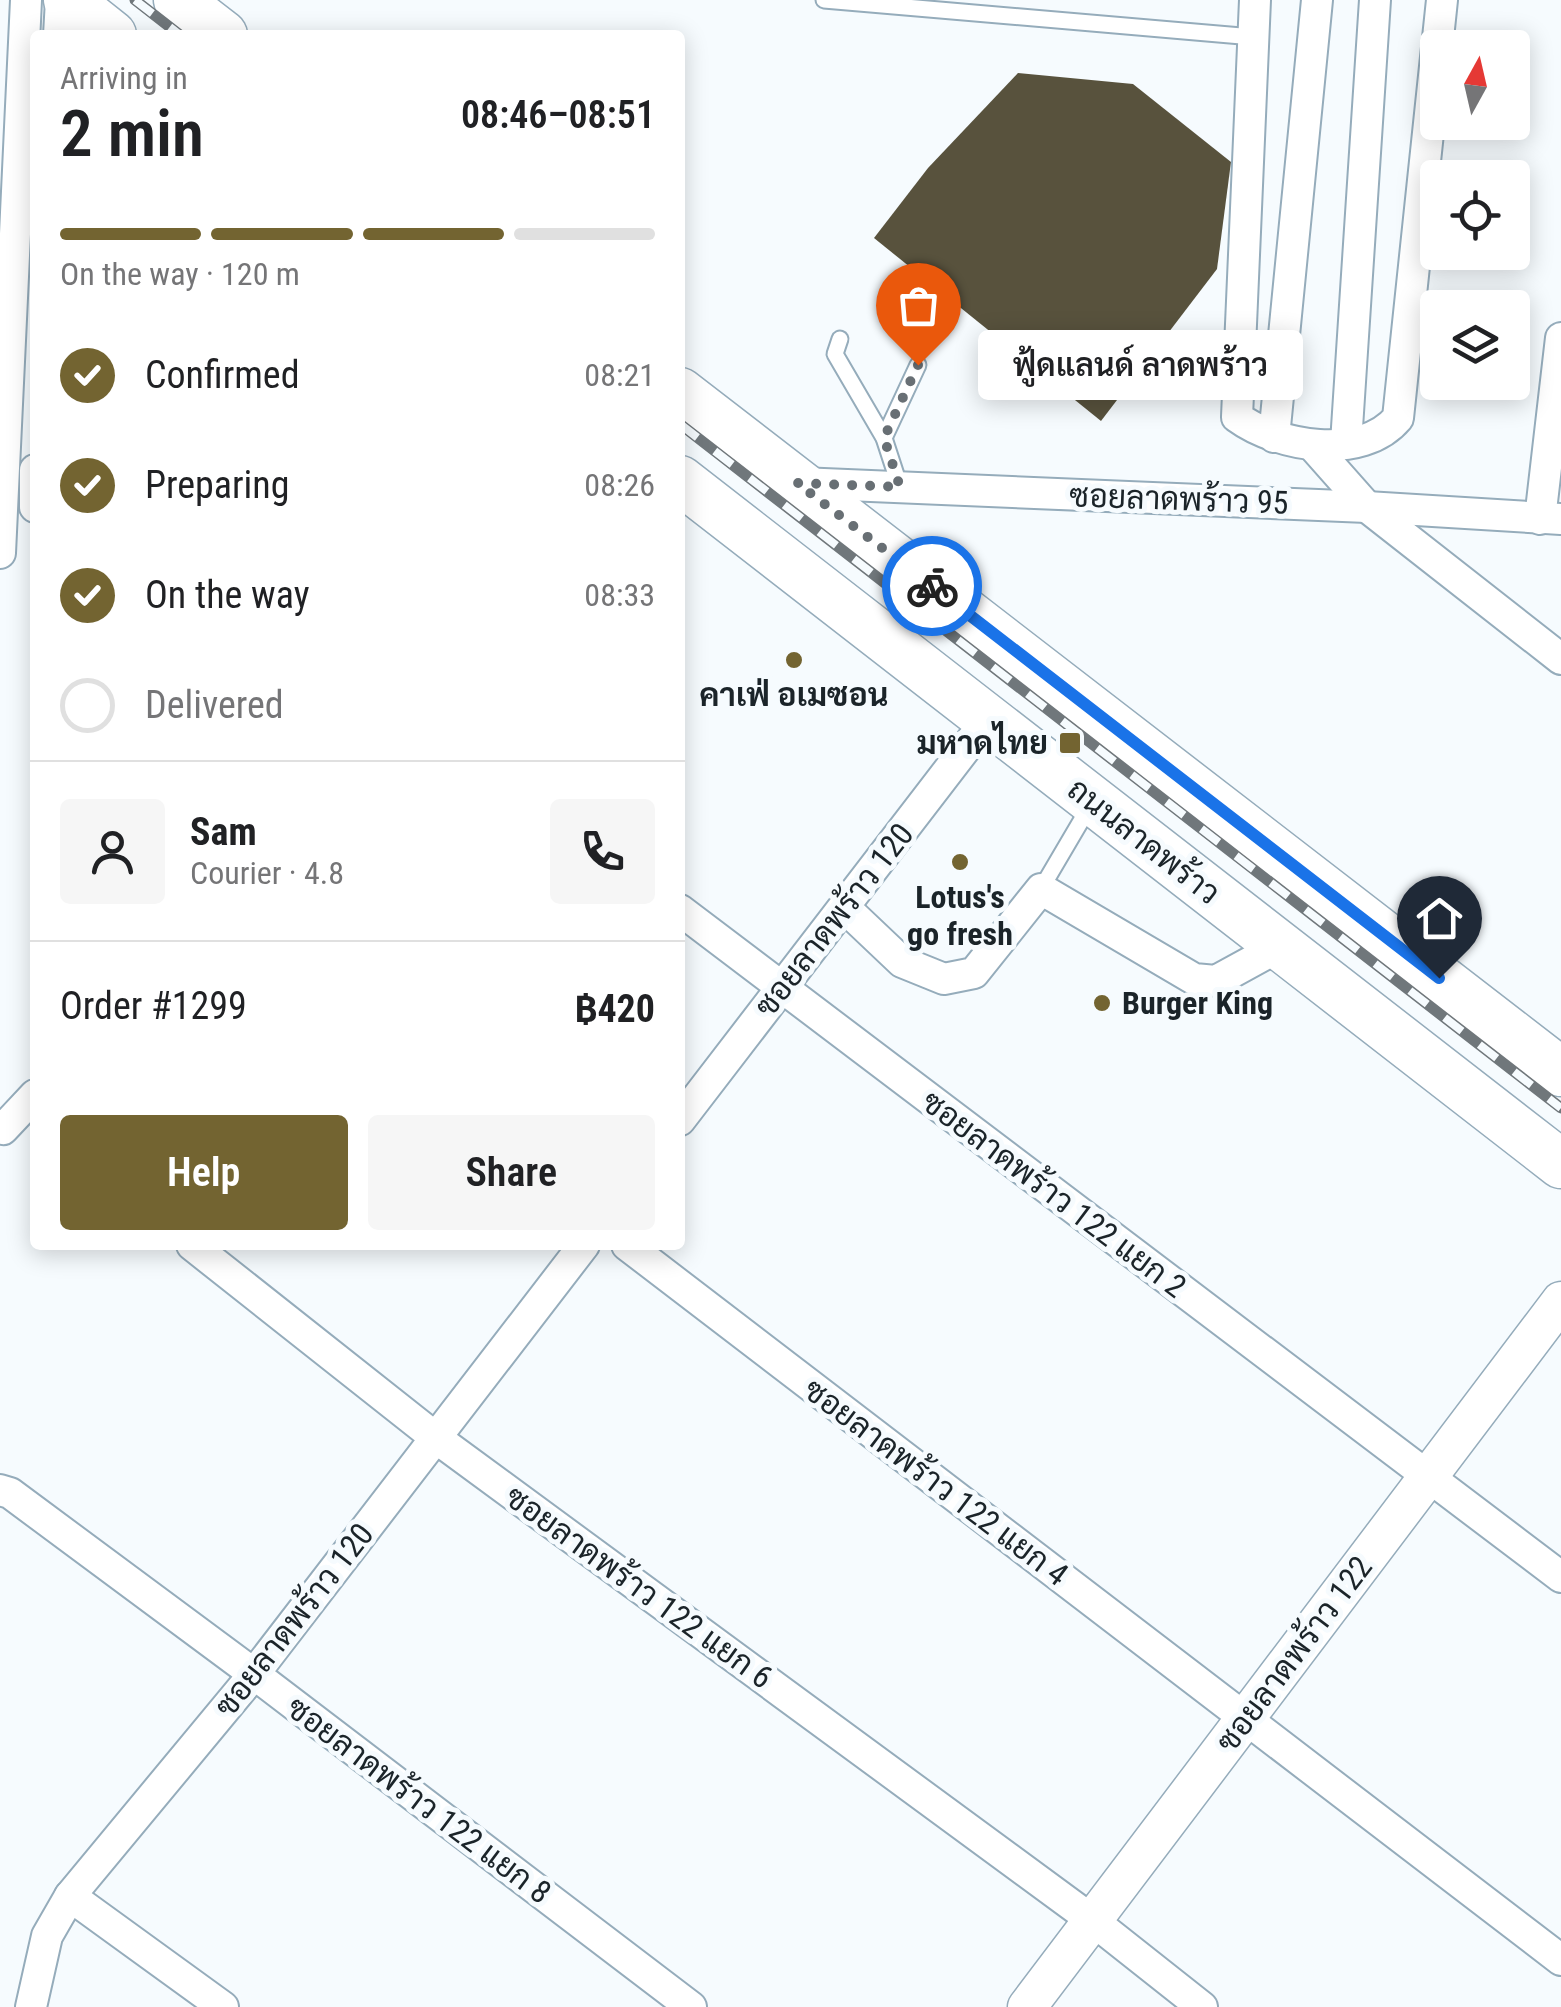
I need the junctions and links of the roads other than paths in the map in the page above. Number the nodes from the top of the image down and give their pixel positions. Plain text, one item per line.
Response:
1 (26, 0) edge
2 (65, 0) edge
3 (178, 0) edge
4 (824, 0) edge
5 (1254, 0) edge
6 (1317, 0) edge
7 (1375, 0) edge
8 (1442, 0) edge
9 (60, 30) edge
10 (105, 30) edge
11 (217, 30) edge
12 (1253, 36) junction
13 (1561, 338) edge
14 (840, 339) dead end
15 (918, 365) dead end
16 (685, 396) edge
17 (1274, 437) junction
18 (884, 438) junction
19 (1346, 443) junction
20 (1313, 446) junction
21 (797, 483) junction
22 (685, 484) edge
23 (900, 487) junction
24 (1367, 506) junction
25 (1550, 519) edge
26 (0, 553) edge
27 (1561, 659) edge
28 (988, 720) junction
29 (1093, 800) junction
30 (1041, 889) junction
31 (844, 907) junction
32 (685, 914) edge
33 (1280, 946) junction
34 (782, 988) junction
35 (1561, 1072) edge
36 (30, 1100) edge
37 (685, 1114) edge
38 (0, 1128) edge
39 (1561, 1164) edge
40 (198, 1250) edge
41 (580, 1250) edge
42 (634, 1250) edge
43 (1561, 1301) edge
44 (436, 1438) junction
45 (1428, 1476) junction
46 (0, 1490) edge
47 (1561, 1578) edge
48 (254, 1674) junction
49 (1245, 1718) junction
50 (70, 1896) junction
51 (1092, 1920) junction
52 (1561, 1960) edge
53 (30, 2007) edge
54 (223, 2007) edge
55 (691, 2007) edge
56 (1027, 2007) edge
57 (1202, 2007) edge

1 - 26 street
2 - 9 street
2 - 10 main road
3 - 11 main road
4 - 12 lane
5 - 12 street
6 - 17 street
7 - 19 street
8 - 19 street
12 - 17 street
13 - 25 street
14 - 18 lane
15 - 18 lane
16 - 21 main road
17 - 20 street
18 - 23 lane
19 - 20 street
20 - 24 street
21 - 23 street, ซอยลาดพร้าว 95
21 - 35 main road
22 - 28 main road, ถนนลาดพร้าว
23 - 24 street, ซอยลาดพร้าว 95
24 - 25 street, ซอยลาดพร้าว 95
24 - 27 street
28 - 29 main road, ถนนลาดพร้าว
28 - 31 street, ซอยลาดพร้าว 120
29 - 30 lane
29 - 33 main road, ถนนลาดพร้าว
30 - 31 street
30 - 33 street
31 - 34 street, ซอยลาดพร้าว 120
32 - 34 street, ซอยลาดพร้าว 122 แยก 2
33 - 39 main road, ถนนลาดพร้าว
34 - 37 street, ซอยลาดพร้าว 120
34 - 45 street, ซอยลาดพร้าว 122 แยก 2
36 - 38 street
40 - 44 street, ซอยลาดพร้าว 122 แยก 6
41 - 44 street, ซอยลาดพร้าว 120
42 - 49 street, ซอยลาดพร้าว 122 แยก 4
43 - 45 street, ซอยลาดพร้าว 122
44 - 48 street, ซอยลาดพร้าว 120
44 - 51 street, ซอยลาดพร้าว 122 แยก 6
45 - 47 street, ซอยลาดพร้าว 122 แยก 2
45 - 49 street, ซอยลาดพร้าว 122
46 - 48 street, ซอยลาดพร้าว 122 แยก 8
48 - 50 street, ซอยลาดพร้าว 120
48 - 55 street, ซอยลาดพร้าว 122 แยก 8
49 - 51 street, ซอยลาดพร้าว 122
49 - 52 street, ซอยลาดพร้าว 122 แยก 4
50 - 53 street, ซอยลาดพร้าว 120
50 - 54 street
51 - 56 street, ซอยลาดพร้าว 122
51 - 57 street, ซอยลาดพร้าว 122 แยก 6

